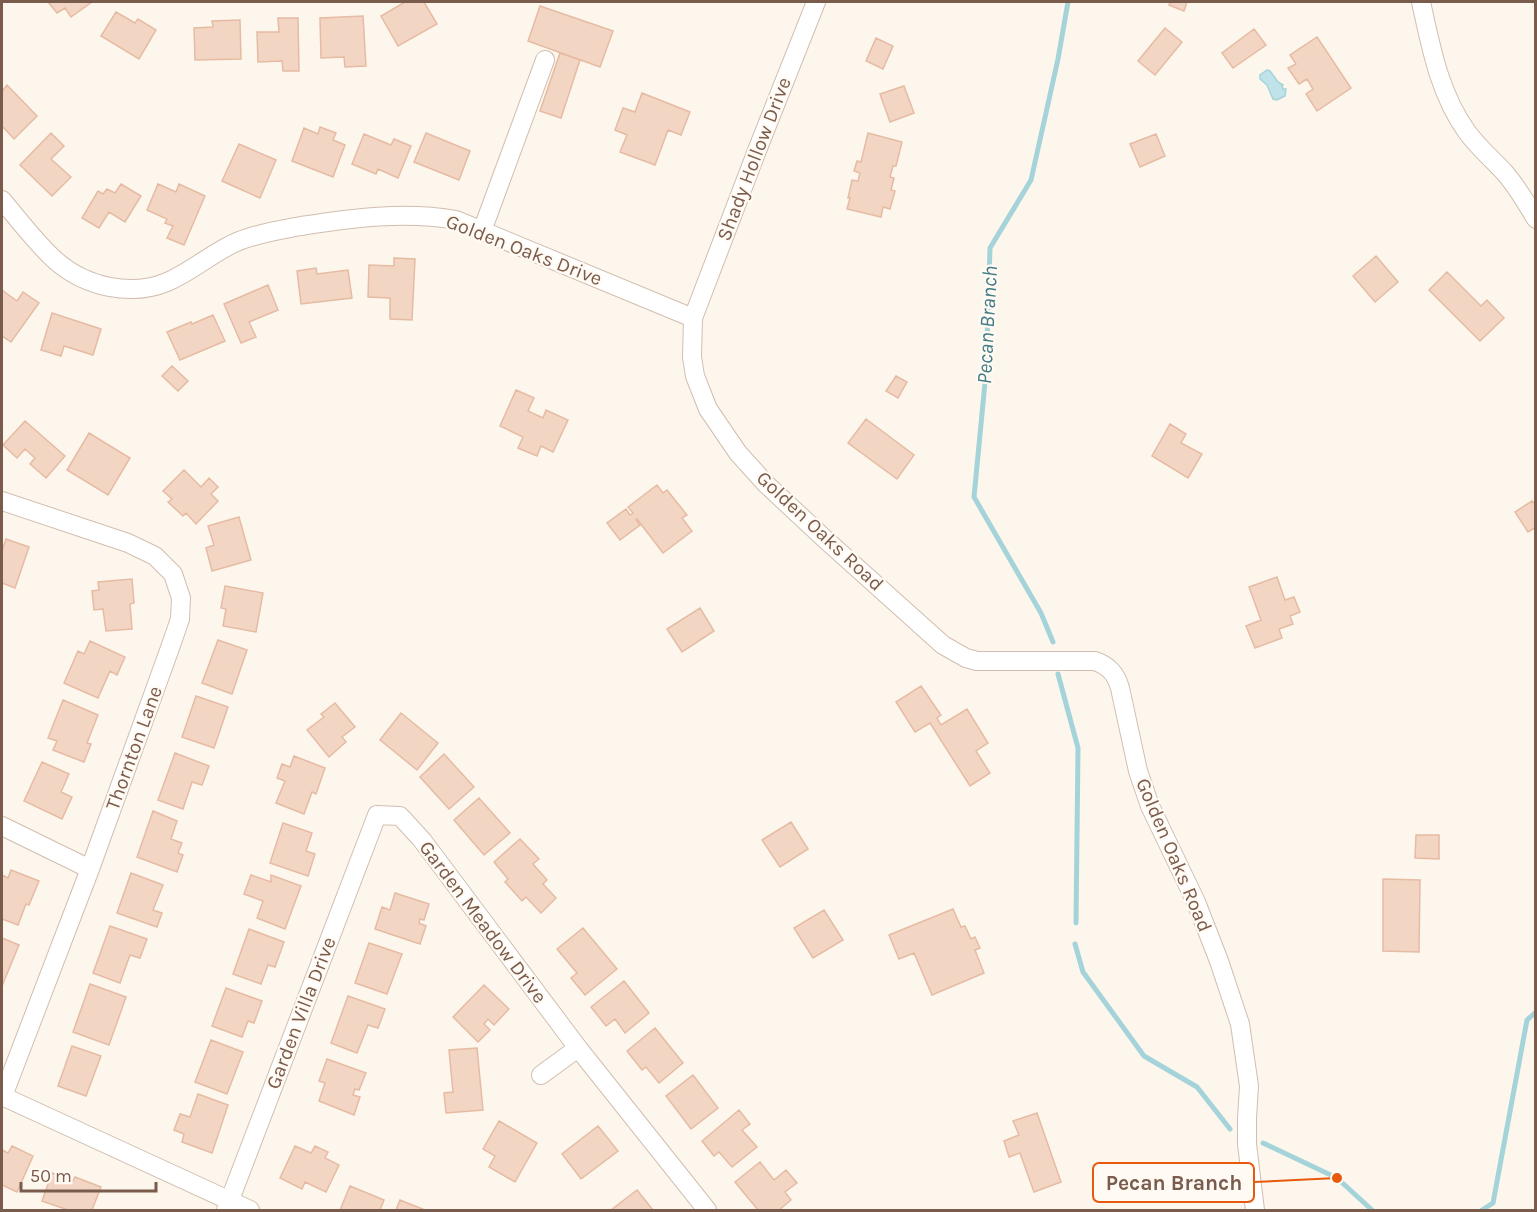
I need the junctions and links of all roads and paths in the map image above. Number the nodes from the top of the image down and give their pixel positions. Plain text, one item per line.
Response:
1 (816, 2) edge
2 (1421, 2) edge
3 (545, 60) dead end
4 (2, 200) edge
5 (1536, 219) edge
6 (482, 231) junction
7 (693, 318) junction
8 (2, 501) edge
9 (377, 815) joint
10 (2, 826) edge
11 (90, 869) junction
12 (578, 1048) junction
13 (541, 1075) dead end
14 (2, 1096) edge
15 (228, 1206) edge
16 (250, 1210) edge
17 (706, 1210) edge
18 (1255, 1210) edge

1 - 7 street, Shady Hollow Drive
2 - 5 street
3 - 6 street
4 - 6 street, Golden Oaks Drive
6 - 7 street, Golden Oaks Drive
7 - 18 street, Golden Oaks Road
8 - 11 street, Thornton Lane
9 - 12 street, Garden Meadow Drive
9 - 15 street, Garden Villa Drive
10 - 11 street
11 - 14 street, Thornton Lane
12 - 13 street
12 - 17 street, Garden Meadow Drive
14 - 15 street
15 - 16 street

